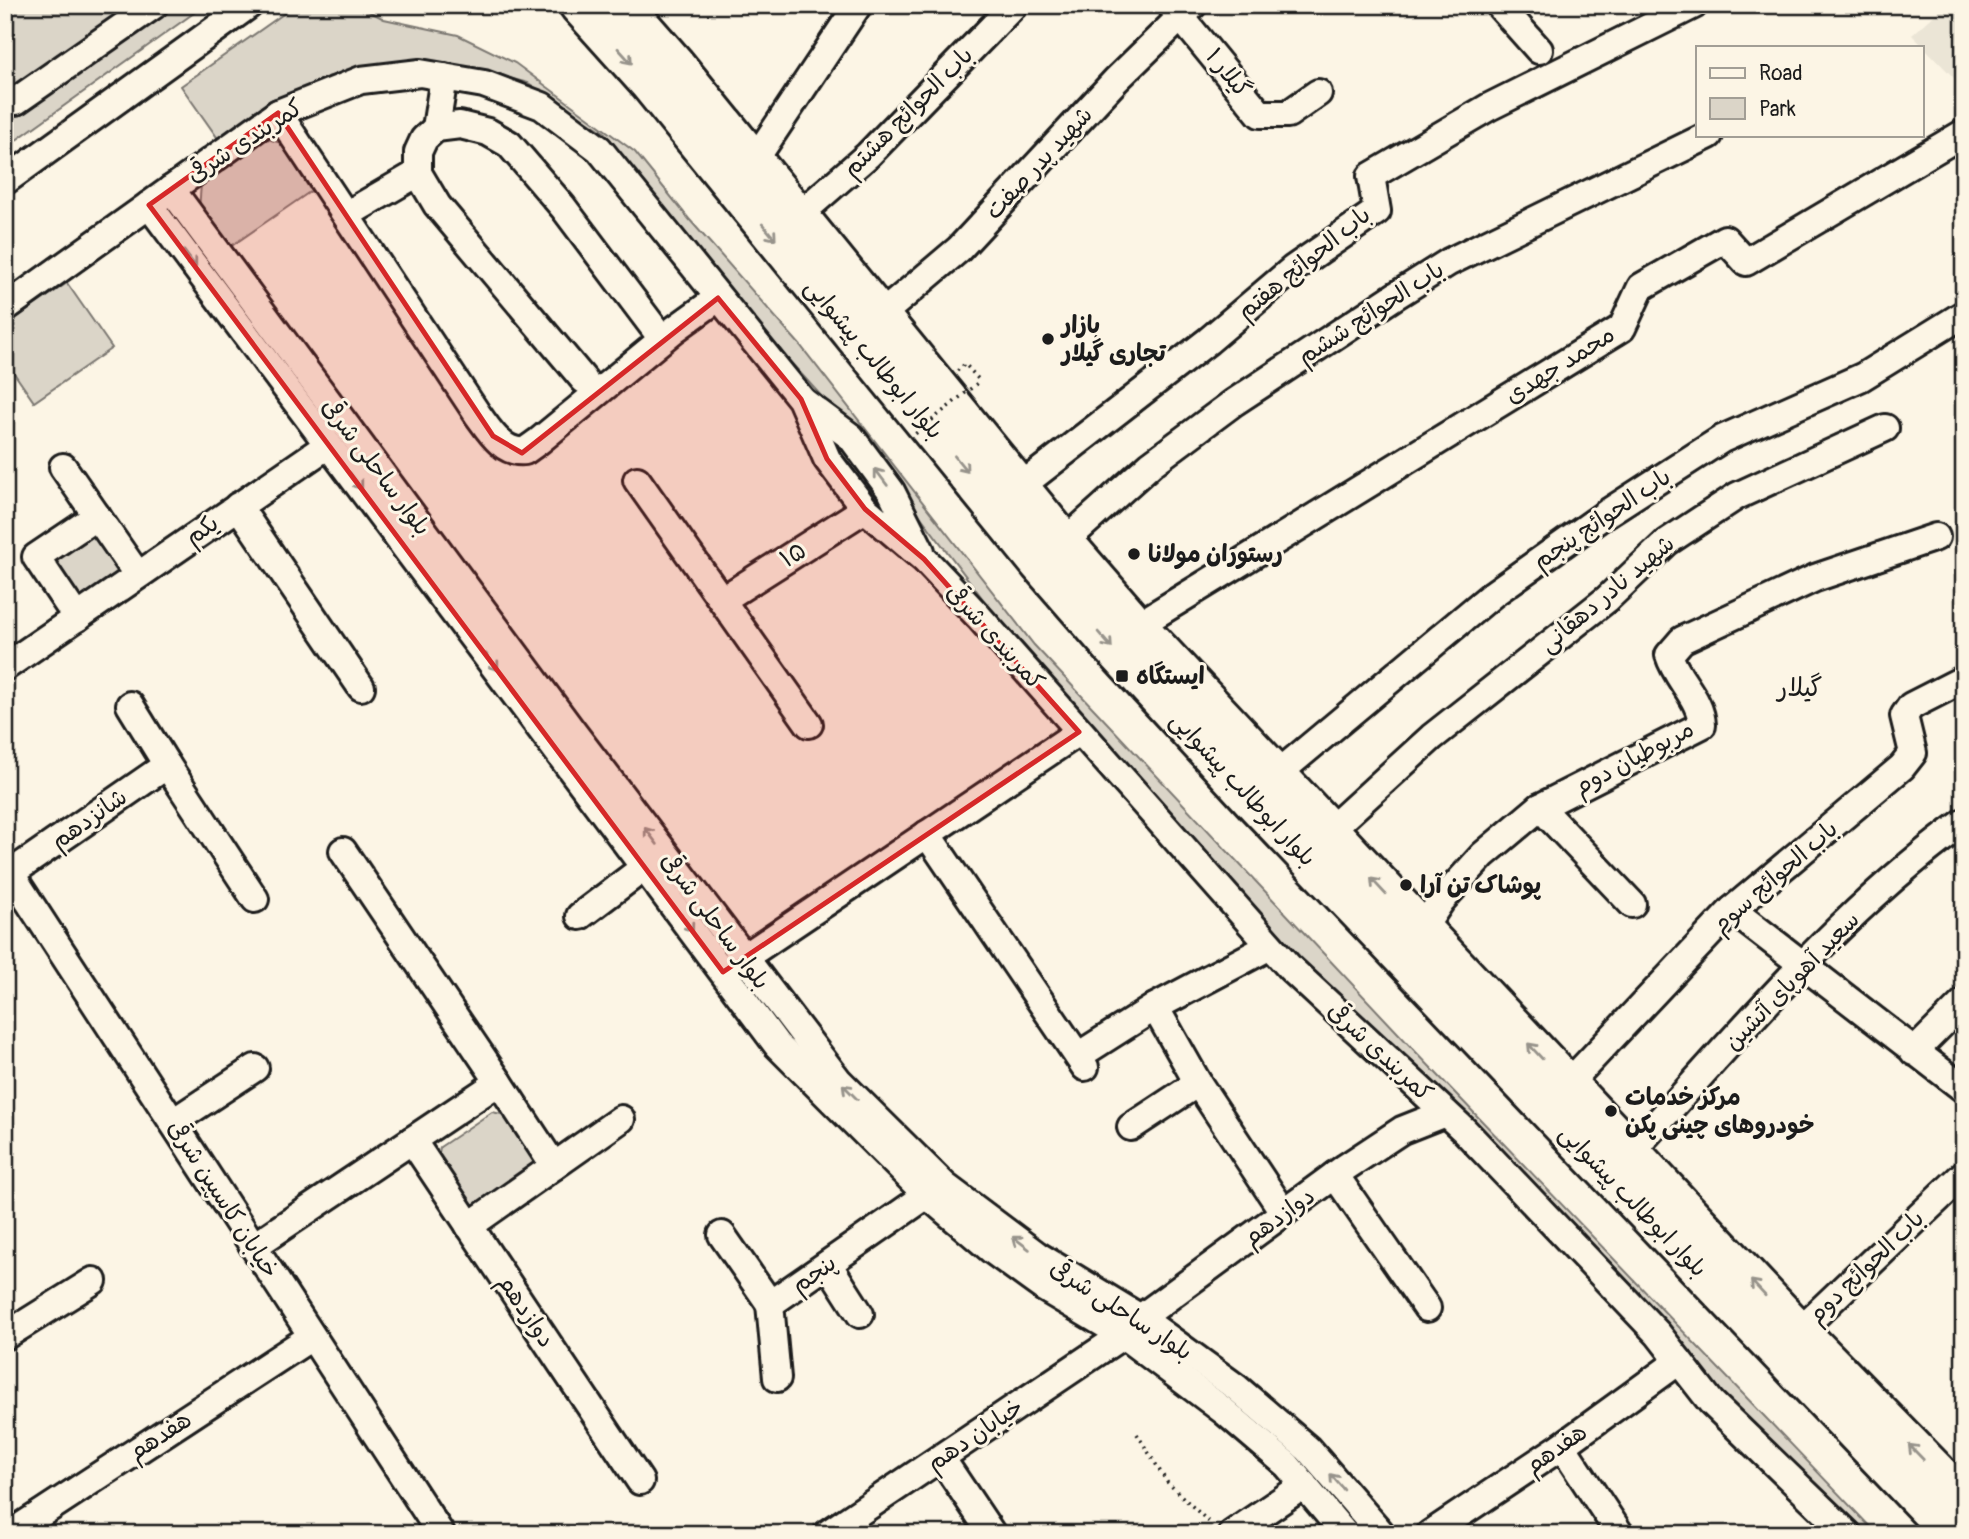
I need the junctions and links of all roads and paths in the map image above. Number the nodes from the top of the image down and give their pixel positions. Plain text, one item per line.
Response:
1 (154, 5) edge
2 (249, 5) edge
3 (579, 5) edge
4 (623, 5) edge
5 (858, 5) edge
6 (1014, 5) edge
7 (1499, 5) edge
8 (1694, 5) edge
9 (1182, 9) edge
10 (1539, 50) dead end
11 (444, 77) junction
12 (1318, 93) dead end
13 (16, 102) dead end
14 (278, 114) junction
15 (436, 128) junction
16 (1964, 134) edge
17 (1707, 136) edge
18 (754, 161) junction
19 (418, 173) junction
20 (5, 181) edge
21 (171, 189) junction
22 (149, 205) junction
23 (346, 215) junction
24 (799, 215) junction
25 (718, 298) junction
26 (5, 307) edge
27 (1964, 314) edge
28 (881, 315) junction
29 (657, 332) dead end
30 (965, 364) dead end
31 (584, 380) dead end
32 (801, 399) junction
33 (1885, 428) dead end
34 (911, 439) dead end
35 (328, 445) junction
36 (63, 467) dead end
37 (637, 480) dead end
38 (1021, 486) junction
39 (239, 506) junction
40 (865, 509) junction
41 (97, 516) junction
42 (1936, 537) dead end
43 (1065, 542) junction
44 (924, 559) junction
45 (137, 574) junction
46 (722, 600) junction
47 (77, 618) junction
48 (1137, 626) junction
49 (5, 667) edge
50 (1964, 679) edge
51 (361, 687) dead end
52 (130, 705) dead end
53 (809, 724) dead end
54 (1079, 732) junction
55 (167, 765) junction
56 (1275, 776) junction
57 (1540, 807) junction
58 (1964, 821) edge
59 (1328, 832) junction
60 (928, 834) junction
61 (343, 850) dead end
62 (646, 866) junction
63 (8, 869) edge
64 (255, 899) dead end
65 (1632, 904) dead end
66 (1732, 910) junction
67 (579, 916) dead end
68 (1421, 931) junction
69 (1270, 946) junction
70 (732, 965) junction
71 (1802, 967) junction
72 (1964, 1002) edge
73 (1155, 1007) junction
74 (1914, 1052) junction
75 (255, 1068) dead end
76 (499, 1082) junction
77 (1198, 1083) junction
78 (1567, 1085) junction
79 (1964, 1088) edge
80 (1445, 1113) junction
81 (621, 1119) dead end
82 (173, 1122) junction
83 (1131, 1127) dead end
84 (412, 1140) junction
85 (1631, 1152) junction
86 (554, 1166) junction
87 (1964, 1174) edge
88 (1335, 1175) junction
89 (927, 1195) junction
90 (1284, 1213) junction
91 (469, 1226) junction
92 (722, 1236) dead end
93 (254, 1247) junction
94 (828, 1264) junction
95 (93, 1281) dead end
96 (770, 1304) junction
97 (1427, 1308) dead end
98 (860, 1314) dead end
99 (1131, 1327) junction
100 (5, 1336) edge
101 (311, 1337) junction
102 (1788, 1342) junction
103 (1679, 1362) junction
104 (777, 1378) dead end
105 (1137, 1434) dead end
106 (1562, 1446) junction
107 (941, 1458) junction
108 (640, 1481) dead end
109 (1304, 1485) junction
110 (1964, 1500) edge
111 (10, 1534) edge
112 (442, 1534) edge
113 (827, 1534) edge
114 (992, 1534) edge
115 (1221, 1534) edge
116 (1232, 1534) edge
117 (1345, 1534) edge
118 (1382, 1534) edge
119 (1430, 1534) edge
120 (1620, 1534) edge
121 (1847, 1534) edge
122 (1952, 1534) edge

1 - 13 street
2 - 20 street
3 -> 102 highway, بلوار ابوطالب پیشوایی
4 - 18 highway, بلوار ابوطالب پیشوایی
5 - 18 street
6 - 24 street, باب الحوائج هشتم
7 - 10 street
8 - 38 street, باب الحوائج هفتم
9 - 12 street, گیلار ۱
9 - 28 street, شهید پدر صفت
11 - 14 street, کمربندی شرقی
11 - 15 street
11 - 25 street, کمربندی شرقی
14 - 21 street, کمربندی شرقی
14 - 23 street
15 - 19 street
15 - 29 street
16 - 48 street, محمد جهدی
17 - 43 street, باب الحوائج ششم
18 - 24 highway, بلوار ابوطالب پیشوایی
19 - 23 street
19 - 31 street
21 - 22 street, کمربندی شرقی
70 -> 21 street, بلوار ساحلی شرقی
22 - 26 street, کمربندی شرقی
22 -> 35 street, بلوار ساحلی شرقی
23 - 25 street
24 - 28 highway, بلوار ابوطالب پیشوایی
25 - 32 street, کمربندی شرقی
27 - 56 street, باب الحوائج پنجم
28 - 38 highway, بلوار ابوطالب پیشوایی
30 - 34 path, bridge
32 - 40 street, کمربندی شرقی
44 -> 32 street, کمربندی شرقی
33 - 59 street, شهید نادر دهقانی
35 - 39 street, یکم
35 -> 62 street, بلوار ساحلی شرقی
36 - 41 street
37 - 46 street
38 - 43 highway, بلوار ابوطالب پیشوایی
39 - 45 street, یکم
39 - 51 street
40 - 44 street, کمربندی شرقی
40 - 46 street, ۱۵
41 - 45 street
41 - 47 street
42 - 57 street, مربوطیان دوم
43 - 48 highway, بلوار ابوطالب پیشوایی
44 - 54 street, کمربندی شرقی
45 - 47 street, یکم
46 - 53 street
47 - 49 street, یکم
48 - 56 highway, بلوار ابوطالب پیشوایی
50 - 66 street, باب الحوائج سوم
52 - 55 street
54 - 60 street
54 - 69 street, کمربندی شرقی
55 - 63 street, شانزدهم
55 - 64 street
56 - 59 highway, بلوار ابوطالب پیشوایی
57 - 65 street
57 - 68 street, مربوطیان دوم
58 - 71 street, سعید آهوپای آتشین
68 -> 59 highway, بلوار ابوطالب پیشوایی
60 - 70 street
60 - 73 street
61 - 76 street
62 - 67 street
62 -> 70 street, بلوار ساحلی شرقی
63 - 82 street, خیابان کاسپین شرقی
66 - 71 street
66 - 78 street, باب الحوائج سوم
78 -> 68 highway, بلوار ابوطالب پیشوایی
69 - 73 street
69 - 80 street, کمربندی شرقی
70 - 89 street, بلوار ساحلی شرقی
99 -> 70 street, بلوار ساحلی شرقی
71 - 74 street
71 - 85 street, سعید آهوپای آتشین
72 - 74 street
73 - 77 street
74 - 79 street
75 - 82 street
76 - 84 street
76 - 86 street
77 - 83 street
77 - 90 street
78 - 85 highway, بلوار ابوطالب پیشوایی
80 - 88 street, دوازدهم
80 - 103 street, کمربندی شرقی
81 - 86 street
82 - 93 street, خیابان کاسپین شرقی
84 - 91 street, دوازدهم
84 - 93 street
102 -> 85 highway, بلوار ابوطالب پیشوایی
86 - 91 street
87 - 102 street, باب الحوائج دوم
88 - 90 street, دوازدهم
88 - 97 street
89 - 94 street, پنجم
89 - 99 street, بلوار ساحلی شرقی
90 - 99 street, دوازدهم
91 - 108 street, دوازدهم
92 - 96 street, پنجم
93 - 101 street, خیابان کاسپین شرقی
94 - 96 street, پنجم
94 - 98 street
95 - 100 street
96 - 104 street
99 - 107 street, خیابان دهم
99 - 109 street, بلوار ساحلی شرقی
118 -> 99 street, بلوار ساحلی شرقی
101 - 111 street, هفدهم
101 - 112 street, خیابان کاسپین شرقی
110 -> 102 highway, بلوار ابوطالب پیشوایی
102 - 122 highway, بلوار ابوطالب پیشوایی
103 - 106 street, هفدهم
103 - 121 street, کمربندی شرقی
105 - 115 path
106 - 119 street, هفدهم
106 - 120 street
107 - 113 street, خیابان دهم
107 - 114 street
109 - 116 street
109 - 117 street, بلوار ساحلی شرقی

